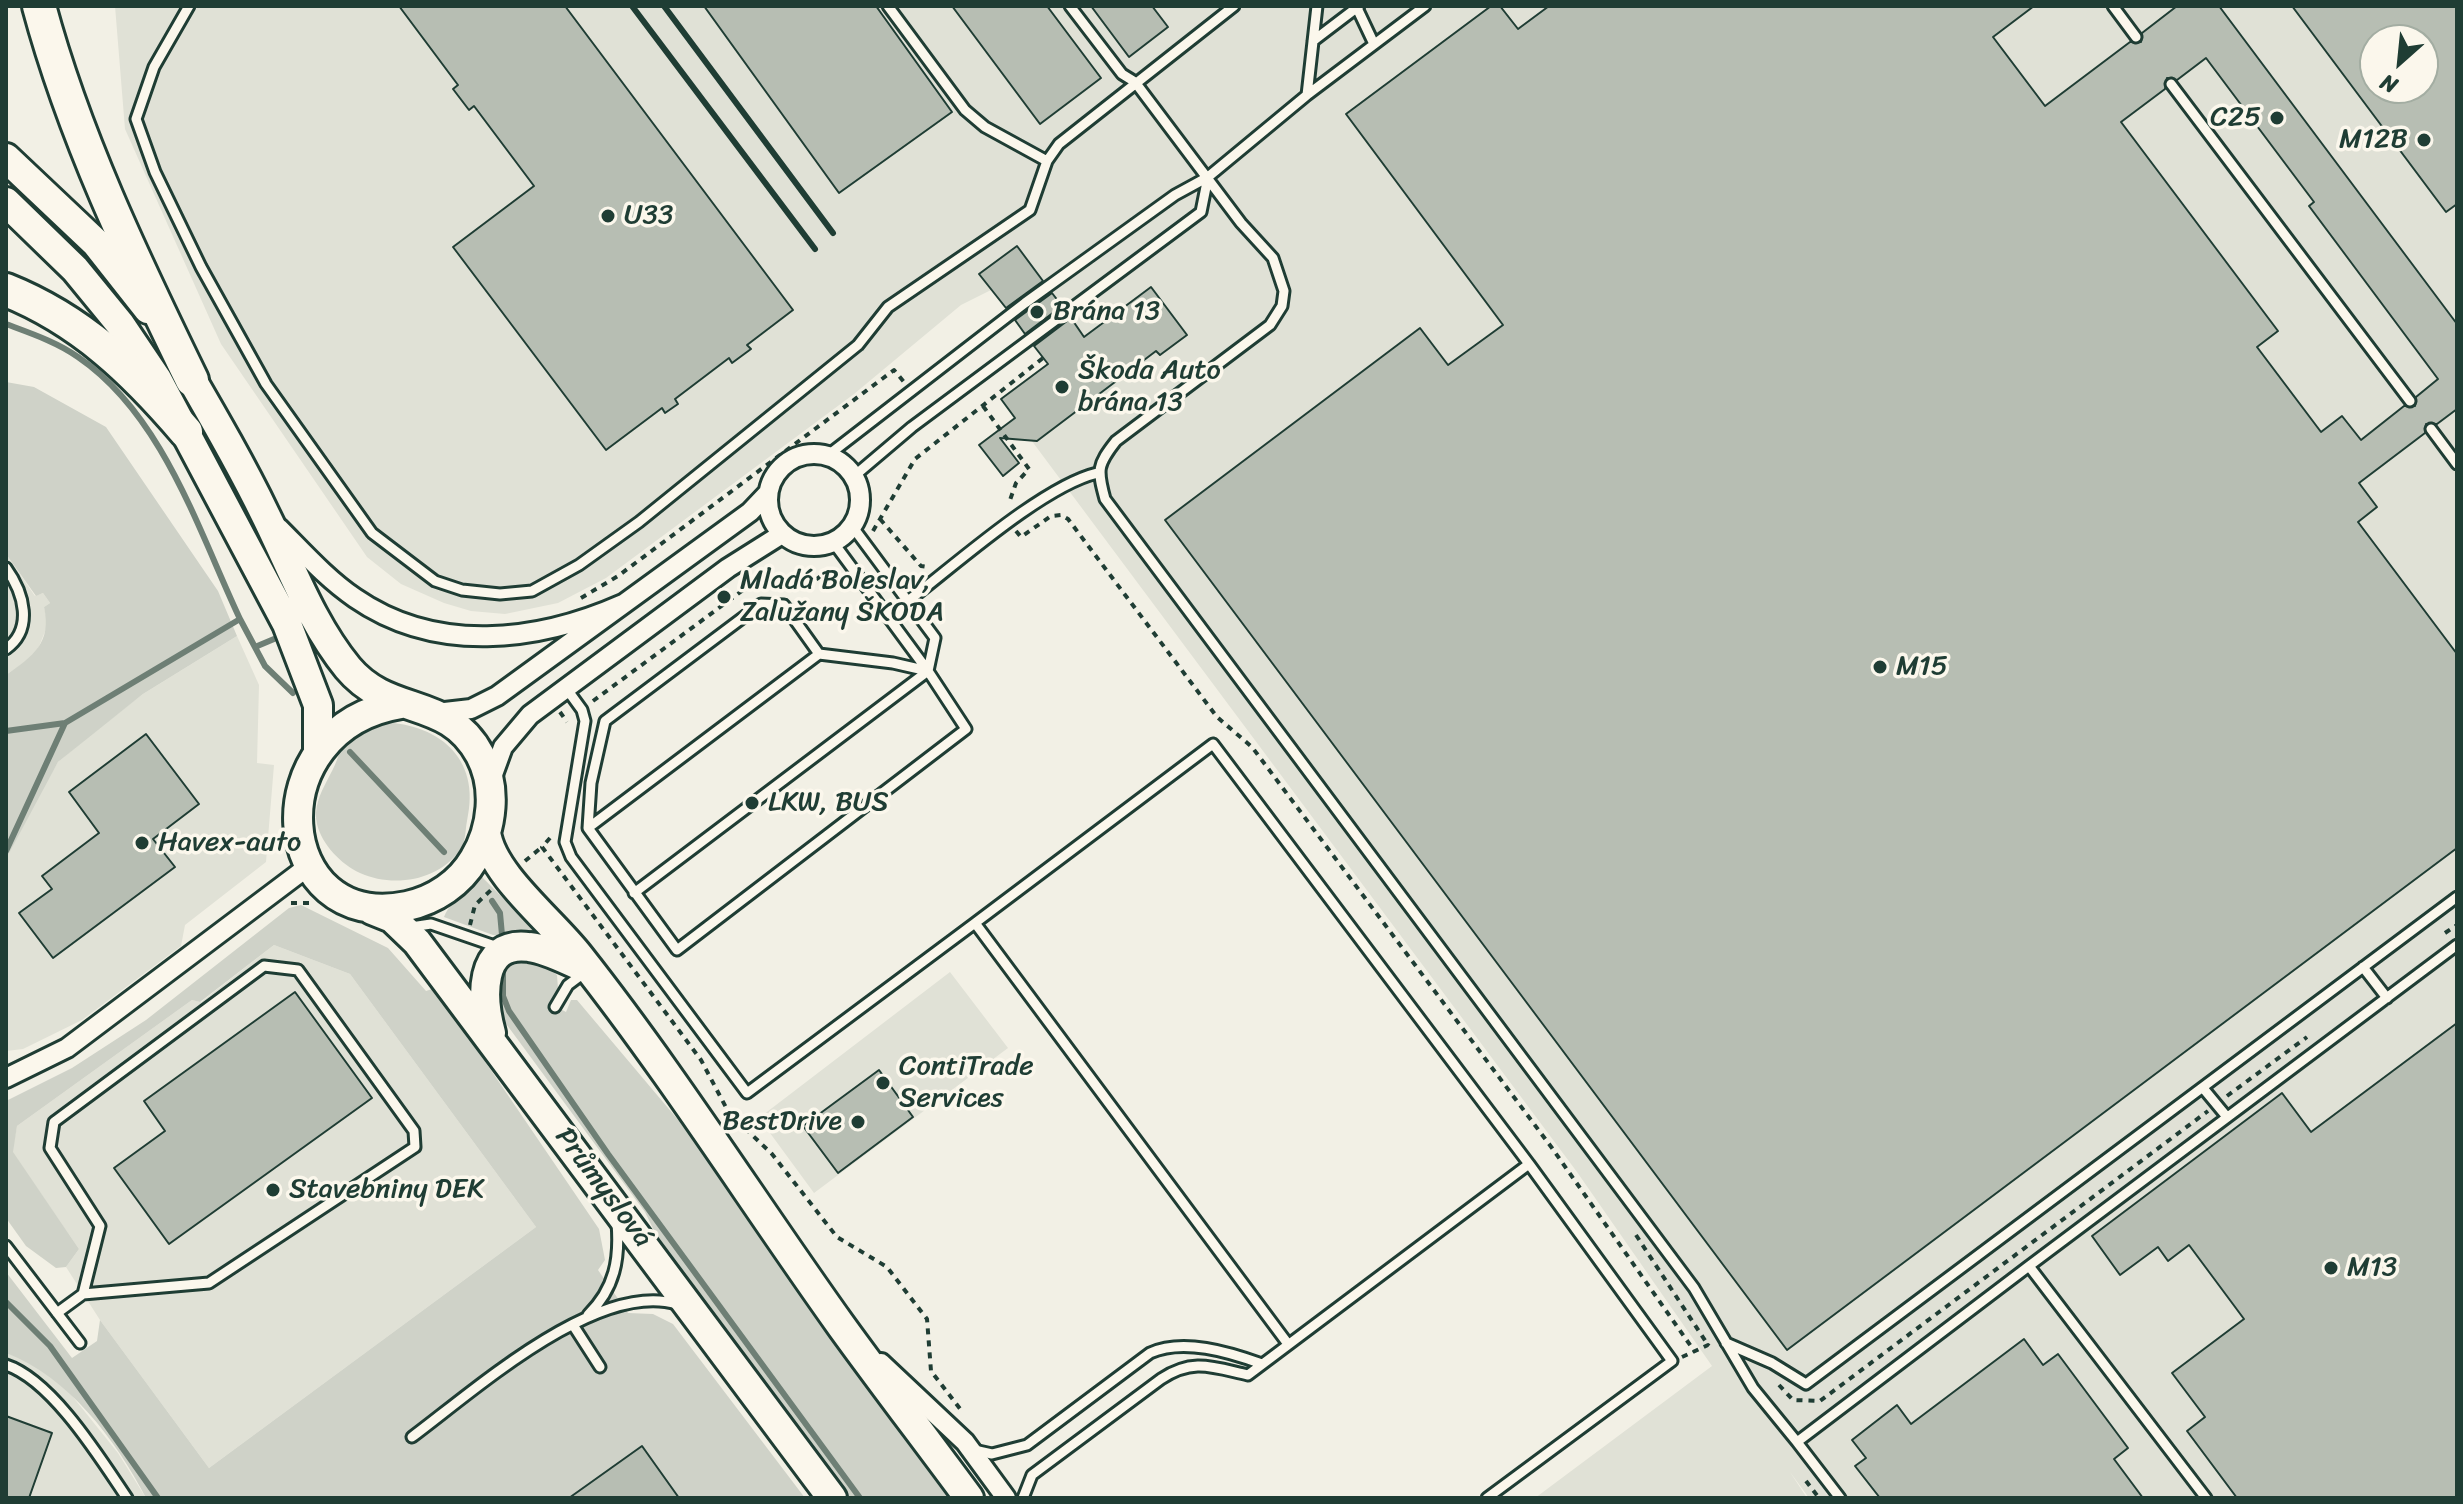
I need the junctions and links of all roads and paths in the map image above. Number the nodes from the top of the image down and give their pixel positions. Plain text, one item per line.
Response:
1 (39, 6) edge
2 (189, 6) edge
3 (888, 6) edge
4 (1070, 6) edge
5 (1234, 6) edge
6 (1317, 6) edge
7 (1425, 6) edge
8 (2113, 6) edge
9 (1358, 7) edge
10 (2136, 37) dead end
11 (1313, 41) junction
12 (1374, 44) junction
13 (1135, 82) junction
14 (2171, 84) dead end
15 (1307, 95) junction
16 (6, 158) edge
17 (1047, 161) junction
18 (1208, 177) junction
19 (6, 202) edge
20 (6, 290) edge
21 (1043, 358) dead end
22 (192, 380) junction
23 (2410, 401) dead end
24 (983, 405) junction
25 (2431, 429) dead end
26 (186, 432) junction
27 (827, 456) junction
28 (2457, 464) edge
29 (1097, 473) junction
30 (853, 477) junction
31 (768, 493) junction
32 (266, 515) junction
33 (880, 519) junction
34 (1011, 523) junction
35 (852, 526) junction
36 (782, 534) junction
37 (833, 542) junction
38 (866, 543) junction
39 (845, 559) junction
40 (932, 567) dead end
41 (6, 568) edge
42 (908, 601) junction
43 (623, 604) junction
44 (6, 649) edge
45 (819, 654) junction
46 (928, 671) junction
47 (566, 688) junction
48 (401, 704) junction
49 (582, 710) junction
50 (436, 713) junction
51 (569, 734) dead end
52 (318, 752) junction
53 (490, 782) junction
54 (588, 828) junction
55 (486, 832) junction
56 (552, 836) dead end
57 (310, 865) junction
58 (634, 893) junction
59 (2457, 897) edge
60 (352, 903) junction
61 (975, 923) junction
62 (2457, 925) edge
63 (405, 928) junction
64 (2434, 942) dead end
65 (492, 945) dead end
66 (2457, 945) edge
67 (2363, 967) junction
68 (590, 970) junction
69 (2387, 998) junction
70 (555, 1007) dead end
71 (2315, 1031) dead end
72 (501, 1051) junction
73 (6, 1078) edge
74 (2203, 1088) junction
75 (2216, 1105) junction
76 (2227, 1117) junction
77 (1529, 1164) junction
78 (616, 1206) junction
79 (1648, 1226) junction
80 (6, 1246) edge
81 (2029, 1266) junction
82 (83, 1294) junction
83 (695, 1311) junction
84 (57, 1313) junction
85 (586, 1318) junction
86 (573, 1325) junction
87 (841, 1326) junction
88 (80, 1343) dead end
89 (1726, 1343) junction
90 (1288, 1344) junction
91 (1708, 1345) dead end
92 (1695, 1352) dead end
93 (1262, 1364) junction
94 (6, 1365) edge
95 (600, 1367) dead end
96 (1753, 1388) junction
97 (412, 1437) dead end
98 (1797, 1442) junction
99 (971, 1450) junction
100 (127, 1498) edge
101 (832, 1498) edge
102 (969, 1498) edge
103 (1006, 1498) edge
104 (1023, 1498) edge
105 (1487, 1498) edge
106 (1840, 1498) edge
107 (2206, 1498) edge

1 - 22 highway
2 - 17 lane
3 - 17 lane
4 - 13 lane
5 - 13 lane
6 - 11 lane
7 - 12 lane
8 - 10 lane
9 - 11 lane
9 - 12 lane
11 - 15 lane
12 - 15 lane
13 - 17 lane
13 - 18 lane
14 - 23 lane
15 - 18 lane
16 - 22 main road
18 - 27 lane
18 - 29 lane
18 - 30 lane
19 - 26 main road
20 - 26 highway
21 - 24 path
22 - 32 main road
24 - 33 path
24 - 34 path
25 - 28 lane
26 - 52 main road
27 - 30 street
27 - 31 street
29 - 34 lane
29 - 79 lane
30 - 35 street
31 - 36 street
31 - 43 street
32 - 43 street
32 - 48 main road
33 - 38 path
33 - 40 path
34 - 42 lane
34 - 92 path
35 - 37 street
35 - 38 lane
36 - 37 street
36 - 47 street
37 - 39 lane
38 - 42 lane
39 - 46 lane
39 - 49 path
41 - 44 lane
42 - 46 lane
43 - 50 street
45 - 46 lane
45 - 54 lane
45 - 54 lane
46 - 58 lane
46 - 58 lane
47 - 49 lane
47 - 53 street
48 - 50 main road
48 - 52 main road
49 - 51 path
49 - 61 lane
50 - 53 main road
52 - 57 main road
53 - 55 main road
54 - 58 lane
55 - 60 main road
55 - 68 main road
56 - 99 path
57 - 60 main road
57 - 73 street
59 - 67 lane
60 - 63 main road, Průmyslová
61 - 77 lane
61 - 90 lane
62 - 64 path
63 - 65 lane
63 - 72 main road, Průmyslová
66 - 69 lane
67 - 69 lane
67 - 74 lane
68 - 70 lane
68 - 72 main road
68 - 87 main road
69 - 76 lane
71 - 75 path
72 - 78 main road, Průmyslová
74 - 75 lane
74 - 89 lane
75 - 76 lane
75 - 96 path
76 - 81 lane
77 - 90 lane
77 - 105 lane
78 - 83 main road, Průmyslová
78 - 85 lane
79 - 89 lane
79 - 91 path
80 - 84 lane
81 - 98 lane
81 - 107 lane
82 - 82 lane
82 - 84 lane
83 - 85 lane
83 - 101 main road, Průmyslová
84 - 88 lane
85 - 86 lane
86 - 95 lane
86 - 97 lane
87 - 99 street
87 - 102 main road
89 - 96 lane
90 - 93 lane
93 - 99 lane
93 - 104 lane
94 - 100 lane
96 - 98 lane
98 - 106 lane
99 - 103 street

